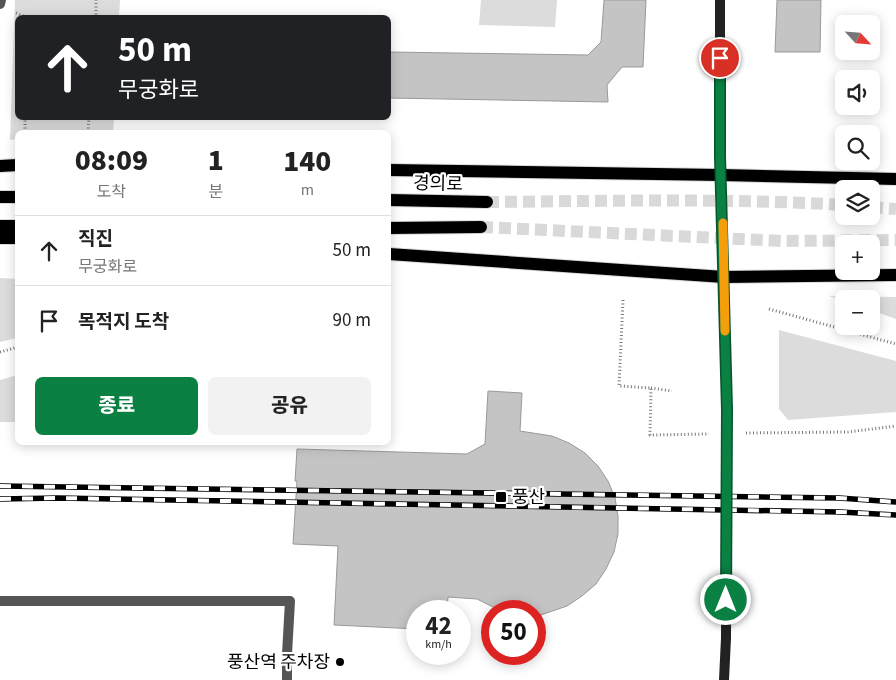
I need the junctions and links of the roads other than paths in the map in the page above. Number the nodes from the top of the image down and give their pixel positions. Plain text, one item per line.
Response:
1 (1, 0) edge
2 (720, 0) edge
3 (0, 4) edge
4 (15, 165) edge
5 (0, 166) edge
6 (391, 170) edge
7 (721, 175) junction
8 (896, 179) edge
9 (0, 197) edge
10 (15, 197) edge
11 (391, 200) edge
12 (487, 202) tunnel mouth
13 (0, 226) edge
14 (15, 226) edge
15 (481, 227) tunnel mouth
16 (391, 228) edge
17 (0, 238) edge
18 (15, 238) edge
19 (391, 254) edge
20 (896, 275) edge
21 (724, 277) junction
22 (0, 601) edge
23 (287, 680) edge
24 (724, 680) edge

1 - 3 street
2 - 7 main road
4 - 5 main road
6 - 7 main road
7 - 8 main road
7 - 21 main road
9 - 10 main road
11 - 12 main road, 경의로
13 - 14 main road
15 - 16 main road
17 - 18 main road
19 - 21 main road
20 - 21 main road
21 - 24 main road, bridge
22 - 23 street

